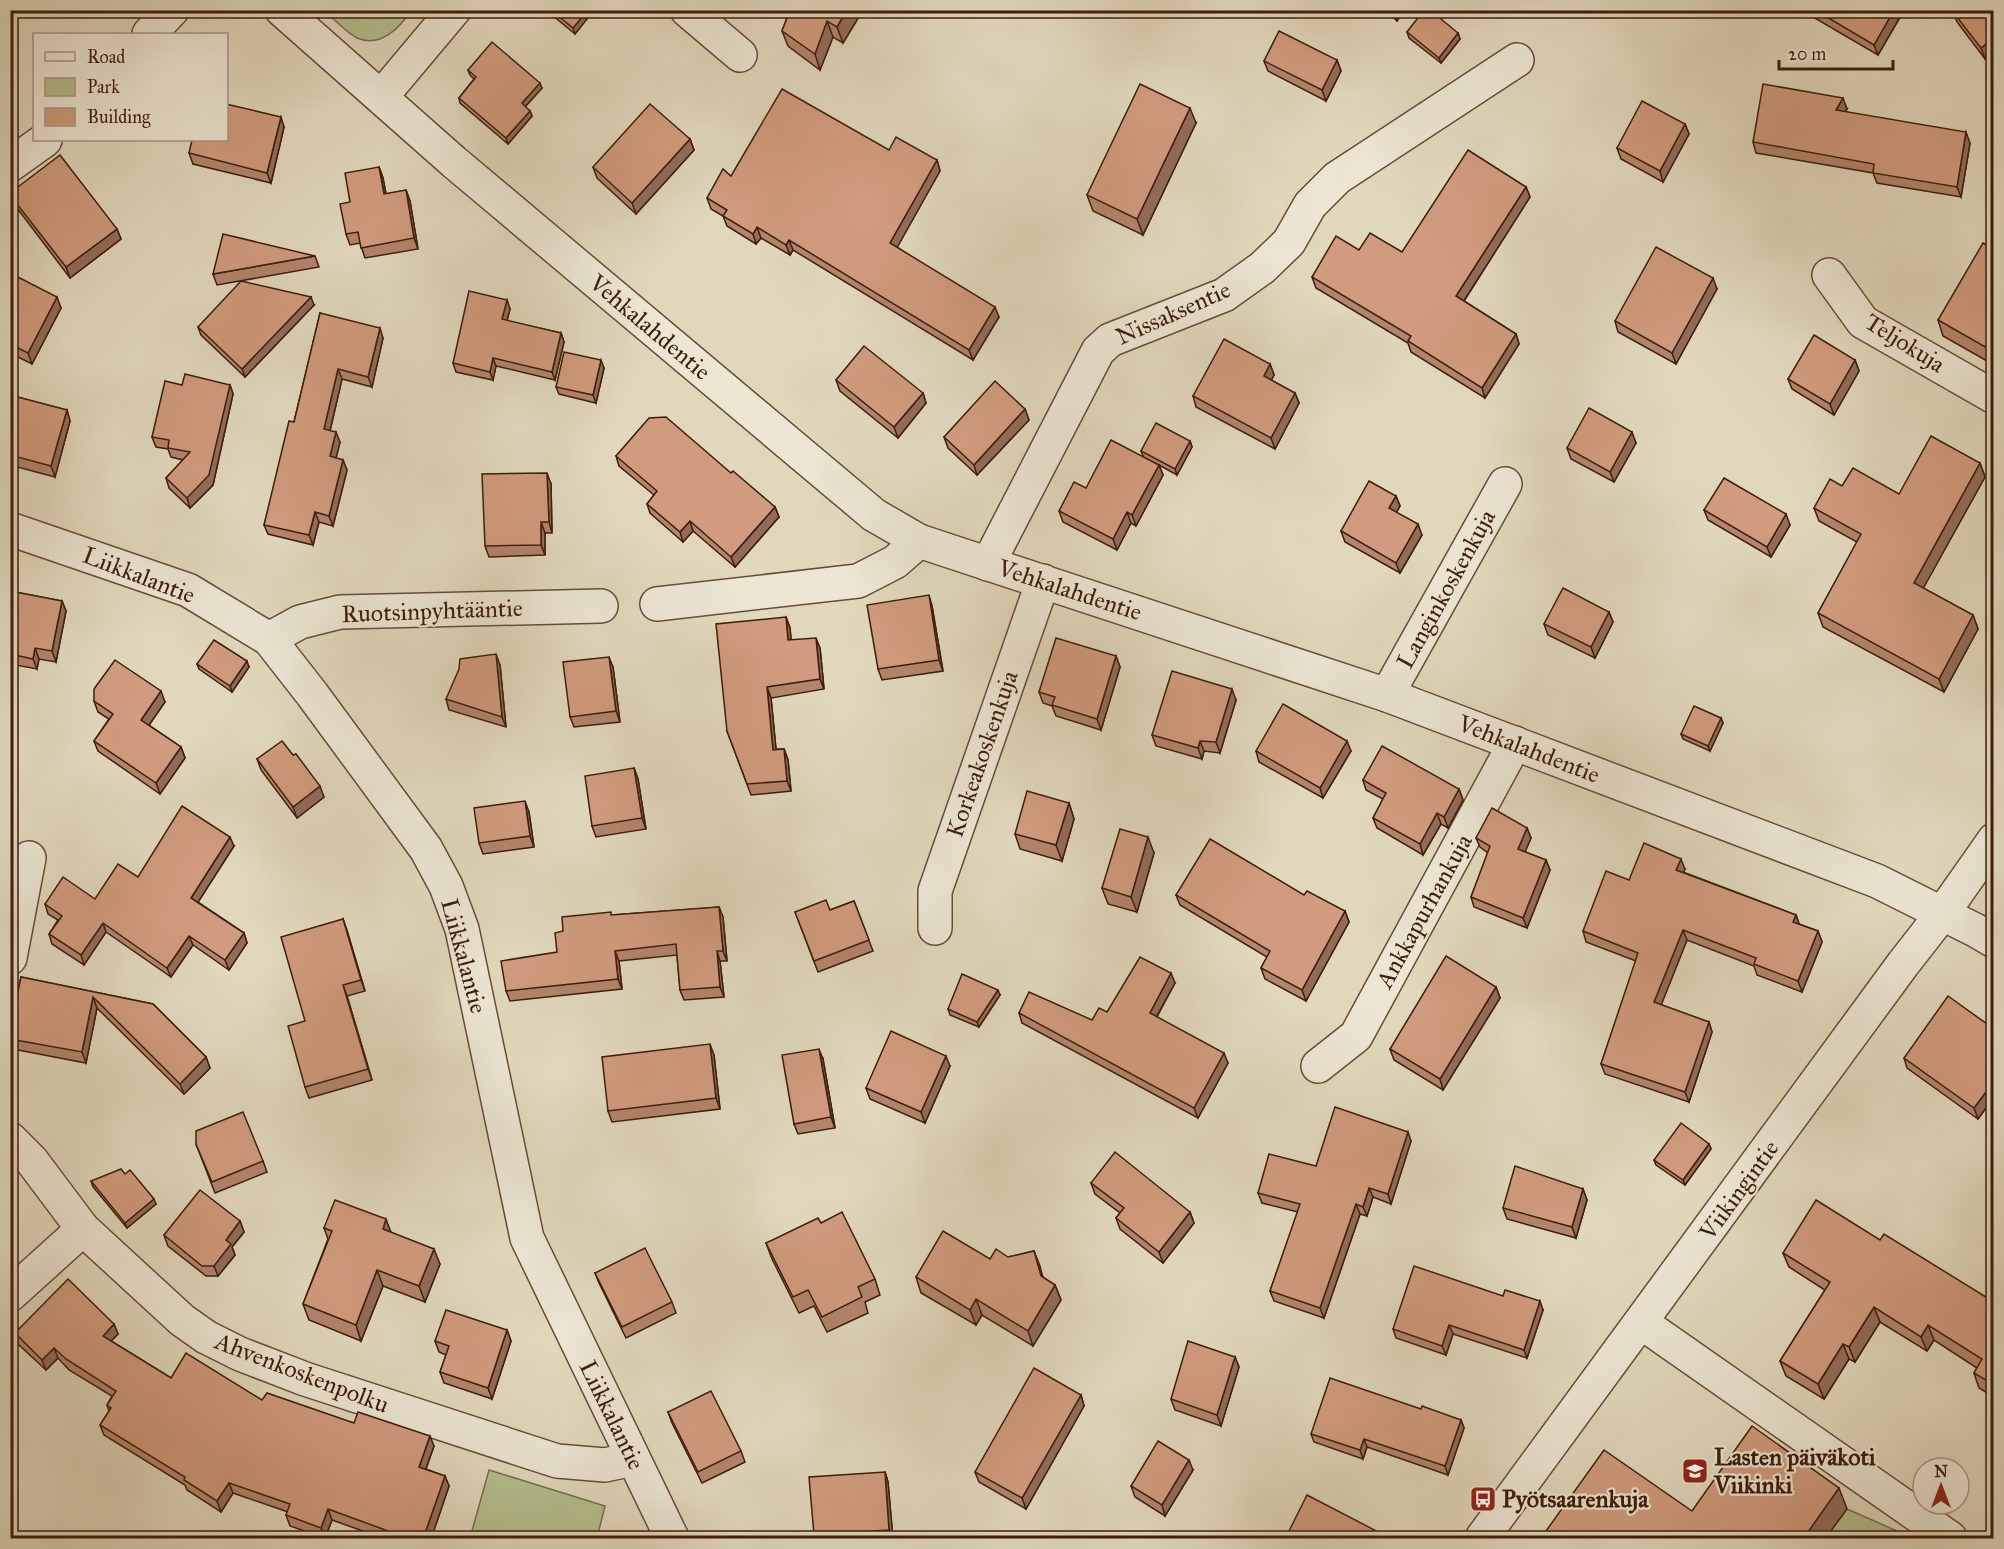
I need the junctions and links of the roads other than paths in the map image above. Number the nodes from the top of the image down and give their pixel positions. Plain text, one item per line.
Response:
1 (172, 10) edge
2 (282, 10) edge
3 (454, 10) edge
4 (687, 10) edge
5 (150, 33) edge
6 (740, 55) dead end
7 (1516, 60) dead end
8 (381, 97) junction
9 (44, 141) edge
10 (10, 165) edge
11 (1829, 276) dead end
12 (1994, 397) edge
13 (1505, 484) dead end
14 (10, 530) edge
15 (919, 542) junction
16 (988, 564) junction
17 (1043, 581) junction
18 (657, 604) dead end
19 (601, 606) dead end
20 (269, 639) junction
21 (1387, 695) junction
22 (1515, 743) junction
23 (1994, 840) edge
24 (29, 858) dead end
25 (1942, 914) junction
26 (935, 928) dead end
27 (1994, 941) edge
28 (10, 958) edge
29 (1318, 1066) dead end
30 (10, 1139) edge
31 (83, 1229) junction
32 (10, 1295) edge
33 (1642, 1323) junction
34 (633, 1459) junction
35 (672, 1539) edge
36 (1482, 1539) edge
37 (1950, 1539) edge

1 - 5 street
2 - 8 street, Vehkalahdentie
3 - 8 street
4 - 6 street
7 - 16 street, Nissaksentie
8 - 15 street, Vehkalahdentie
9 - 10 street
11 - 12 street, Teljokuja
13 - 21 street, Langinkoskenkuja
14 - 20 street, Liikkalantie
15 - 16 street, Vehkalahdentie
15 - 18 street
16 - 17 street, Vehkalahdentie
17 - 21 street, Vehkalahdentie
17 - 26 street, Korkeakoskenkuja
19 - 20 street, Ruotsinpyhtääntie
20 - 34 street, Liikkalantie
21 - 22 street, Vehkalahdentie
22 - 25 street, Vehkalahdentie
22 - 29 street, Ankkapurhankuja
23 - 25 street, Viikingintie
24 - 28 street
25 - 27 street, Vehkalahdentie
25 - 33 street, Viikingintie
30 - 31 street, Ahvenkoskenpolku
31 - 32 street
31 - 34 street, Ahvenkoskenpolku
33 - 36 street, Viikingintie
33 - 37 street
34 - 35 street, Liikkalantie

